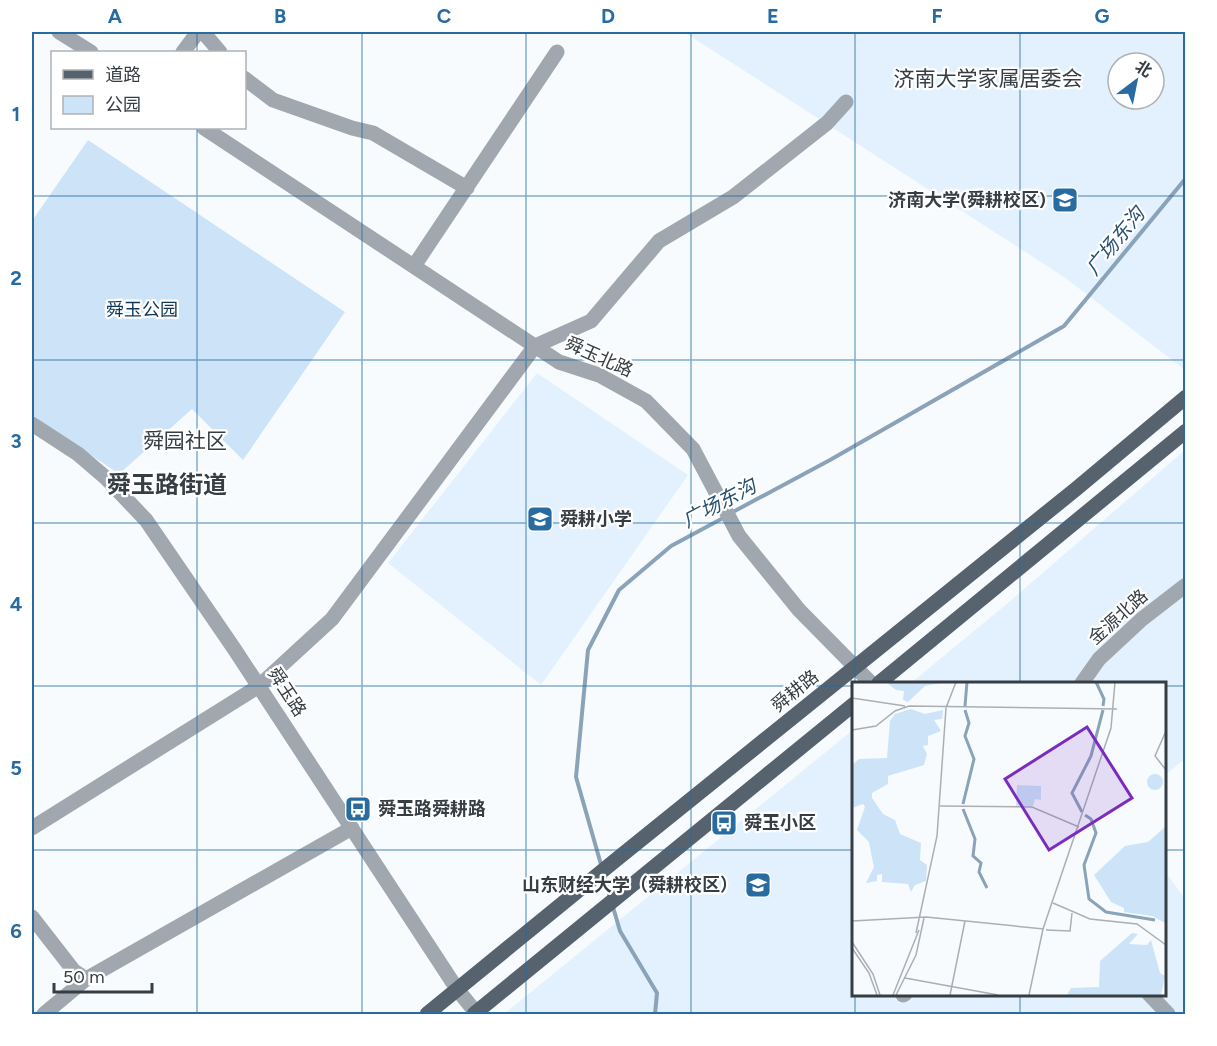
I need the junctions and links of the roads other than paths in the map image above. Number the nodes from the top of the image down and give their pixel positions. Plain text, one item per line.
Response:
1 (59, 32) edge
2 (198, 32) edge
3 (203, 32) edge
4 (89, 51) edge
5 (184, 51) edge
6 (219, 51) edge
7 (557, 52) dead end
8 (246, 80) edge
9 (846, 102) dead end
10 (206, 129) edge
11 (466, 188) junction
12 (414, 266) junction
13 (535, 346) junction
14 (1185, 397) edge
15 (32, 424) edge
16 (1185, 431) edge
17 (1185, 585) edge
18 (856, 667) junction
19 (869, 682) edge
20 (880, 682) edge
21 (1083, 682) edge
22 (259, 686) junction
23 (852, 706) edge
24 (32, 828) edge
25 (352, 828) junction
26 (32, 917) edge
27 (86, 979) junction
28 (458, 989) junction
29 (1150, 995) edge
30 (1164, 1013) edge
31 (44, 1014) edge
32 (428, 1014) edge
33 (476, 1014) edge

1 - 4 street
2 - 5 street
3 - 6 street
7 - 11 street
8 - 11 street
9 - 13 street
10 - 12 street, 舜玉北路
11 - 12 street
12 - 13 street, 舜玉北路
13 - 18 street, 舜玉北路
13 - 22 street
14 - 18 main road, 舜耕路
15 - 22 street, 舜玉路
16 - 20 main road
17 - 21 street, 金源北路
18 - 19 street, 舜玉北路
18 - 28 main road, 舜耕路
22 - 24 street
22 - 25 street, 舜玉路
23 - 33 main road
25 - 27 street
25 - 28 street, 舜玉路
26 - 27 street
27 - 31 street
28 - 32 main road, 舜耕路
28 - 33 street, 舜玉路
29 - 30 street

